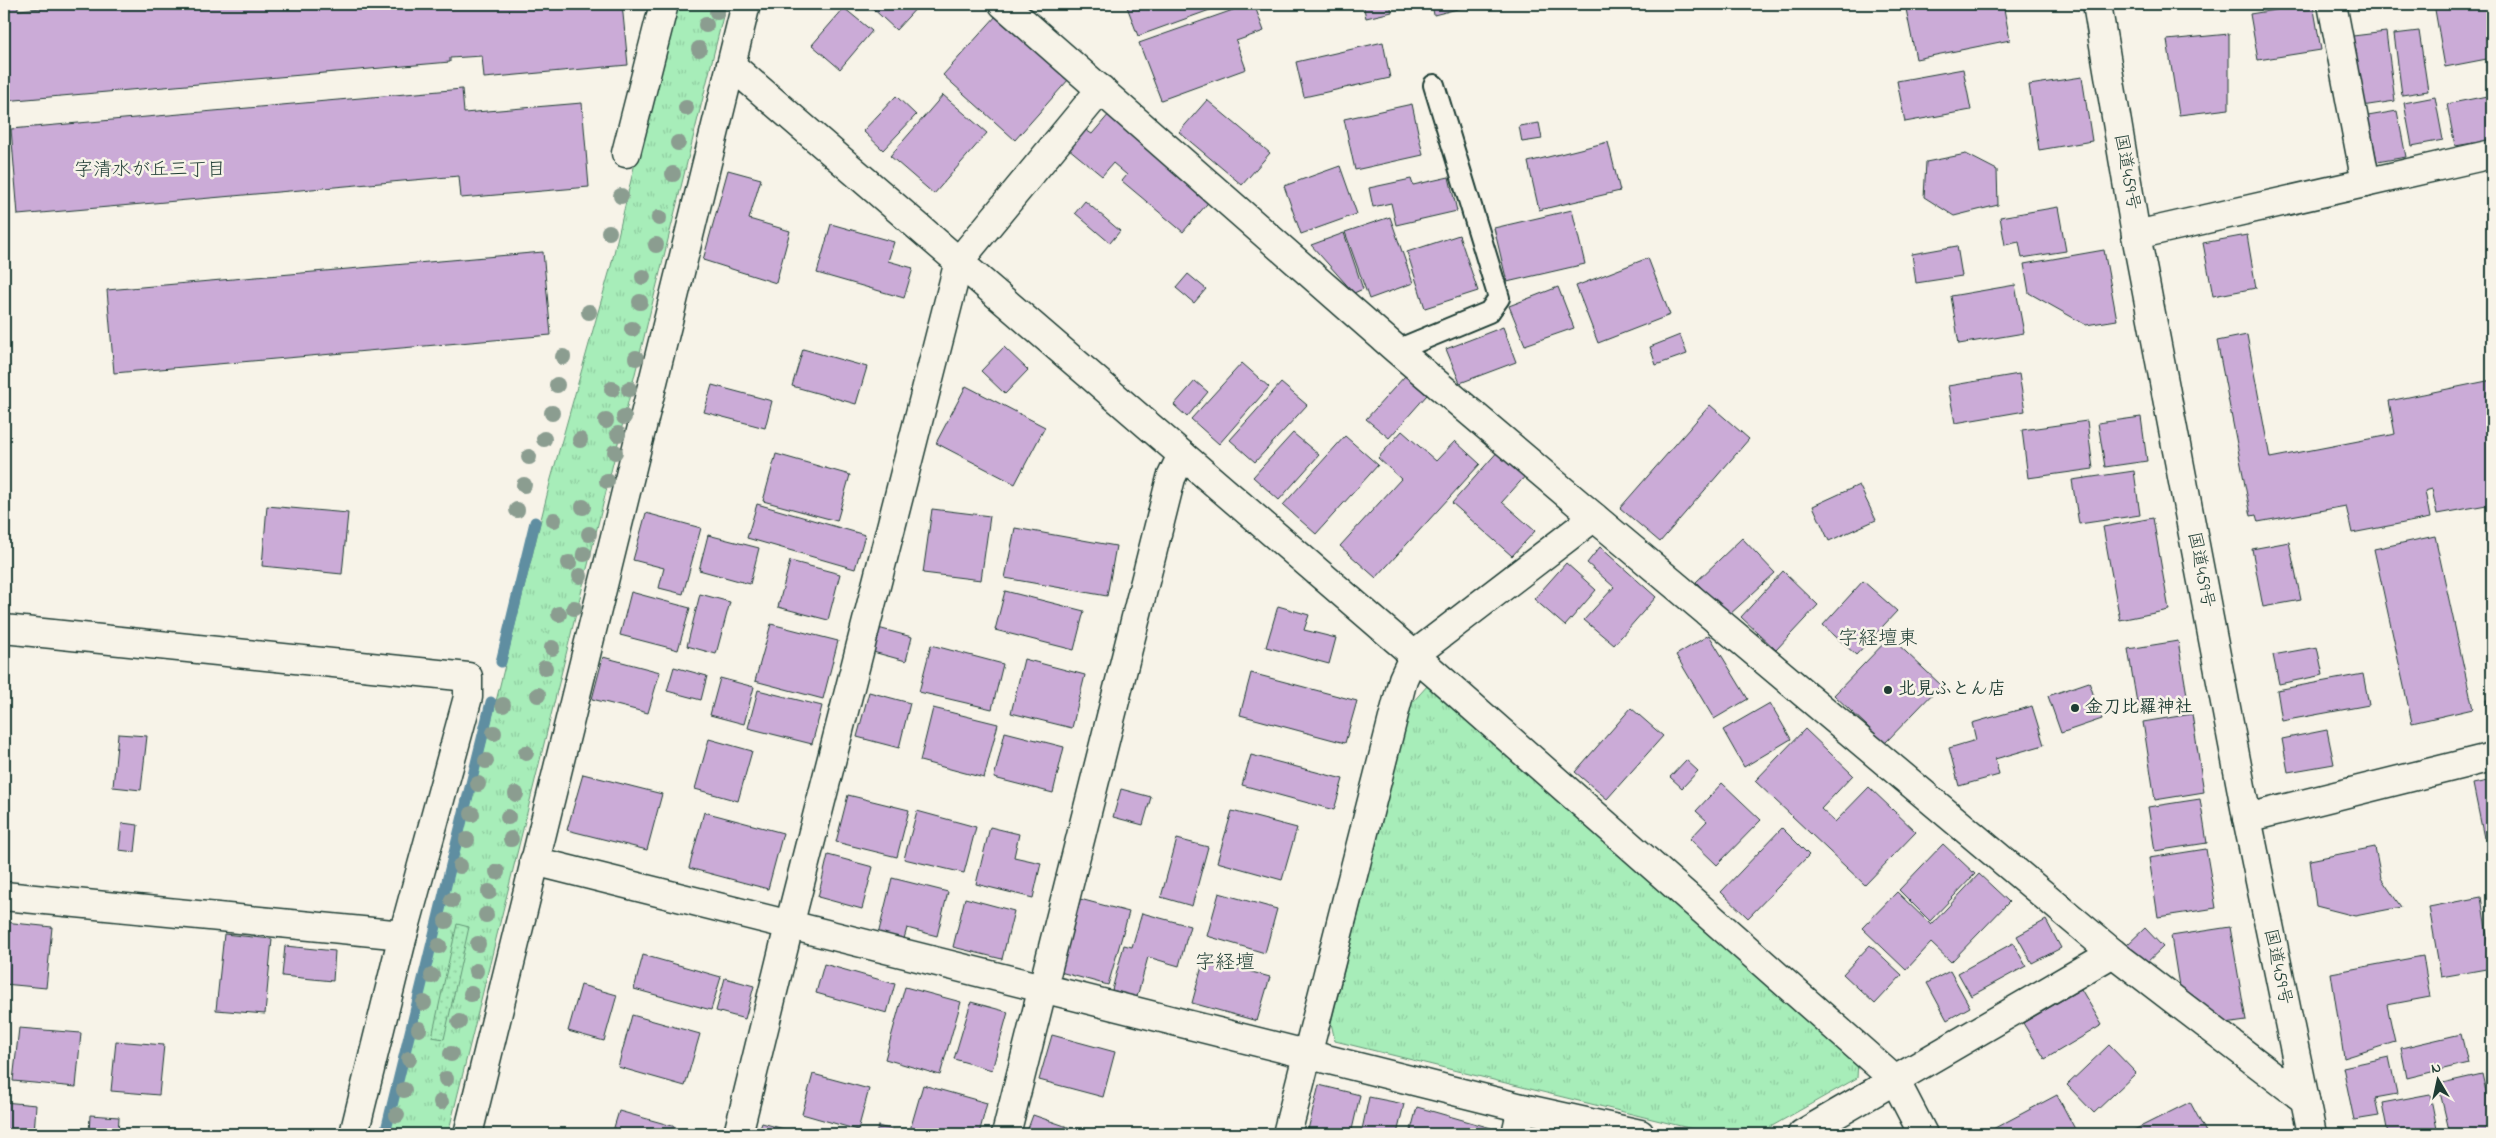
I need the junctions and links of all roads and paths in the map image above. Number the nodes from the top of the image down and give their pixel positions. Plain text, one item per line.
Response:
1 (664, 4) edge
2 (746, 4) edge
3 (2097, 4) edge
4 (2332, 4) edge
5 (1017, 8) edge
6 (731, 65) junction
7 (1434, 85) dead end
8 (1101, 89) junction
9 (626, 153) dead end
10 (2492, 154) edge
11 (2366, 183) junction
12 (2136, 235) junction
13 (959, 261) junction
14 (1397, 350) junction
15 (1182, 455) junction
16 (1594, 517) junction
17 (4, 629) edge
18 (1414, 655) junction
19 (2492, 757) edge
20 (2246, 818) junction
21 (534, 861) junction
22 (4, 896) edge
23 (789, 926) junction
24 (403, 935) junction
25 (2113, 953) junction
26 (1042, 987) junction
27 (1307, 1053) junction
28 (1895, 1080) junction
29 (2305, 1100) junction
30 (1522, 1108) junction
31 (354, 1134) edge
32 (468, 1134) edge
33 (738, 1134) edge
34 (1006, 1134) edge
35 (1287, 1134) edge
36 (1516, 1134) edge
37 (1640, 1134) edge
38 (1802, 1134) edge
39 (1923, 1134) edge
40 (2312, 1134) edge

1 - 9 main road
2 - 6 main road
3 - 12 main road, 国道459号
4 - 11 main road
5 - 8 main road
6 - 13 main road
6 - 21 main road
7 - 14 lane
8 - 13 main road
8 - 14 main road
10 - 11 main road
11 - 12 main road
12 - 20 main road, 国道459号
13 - 15 main road
13 - 23 main road
14 - 16 main road
15 - 18 main road
15 - 26 main road
16 - 18 main road
16 - 25 main road
17 - 24 main road
18 - 27 main road
18 - 28 main road
19 - 20 main road
20 - 29 main road, 国道459号
21 - 23 main road
21 - 32 main road
22 - 24 main road
23 - 26 main road
23 - 33 main road
24 - 31 main road
25 - 28 main road
25 - 29 main road
26 - 27 main road
26 - 34 main road
27 - 30 main road
27 - 35 main road
28 - 38 main road
28 - 39 main road
29 - 40 main road, 国道459号
30 - 36 main road
30 - 37 main road

